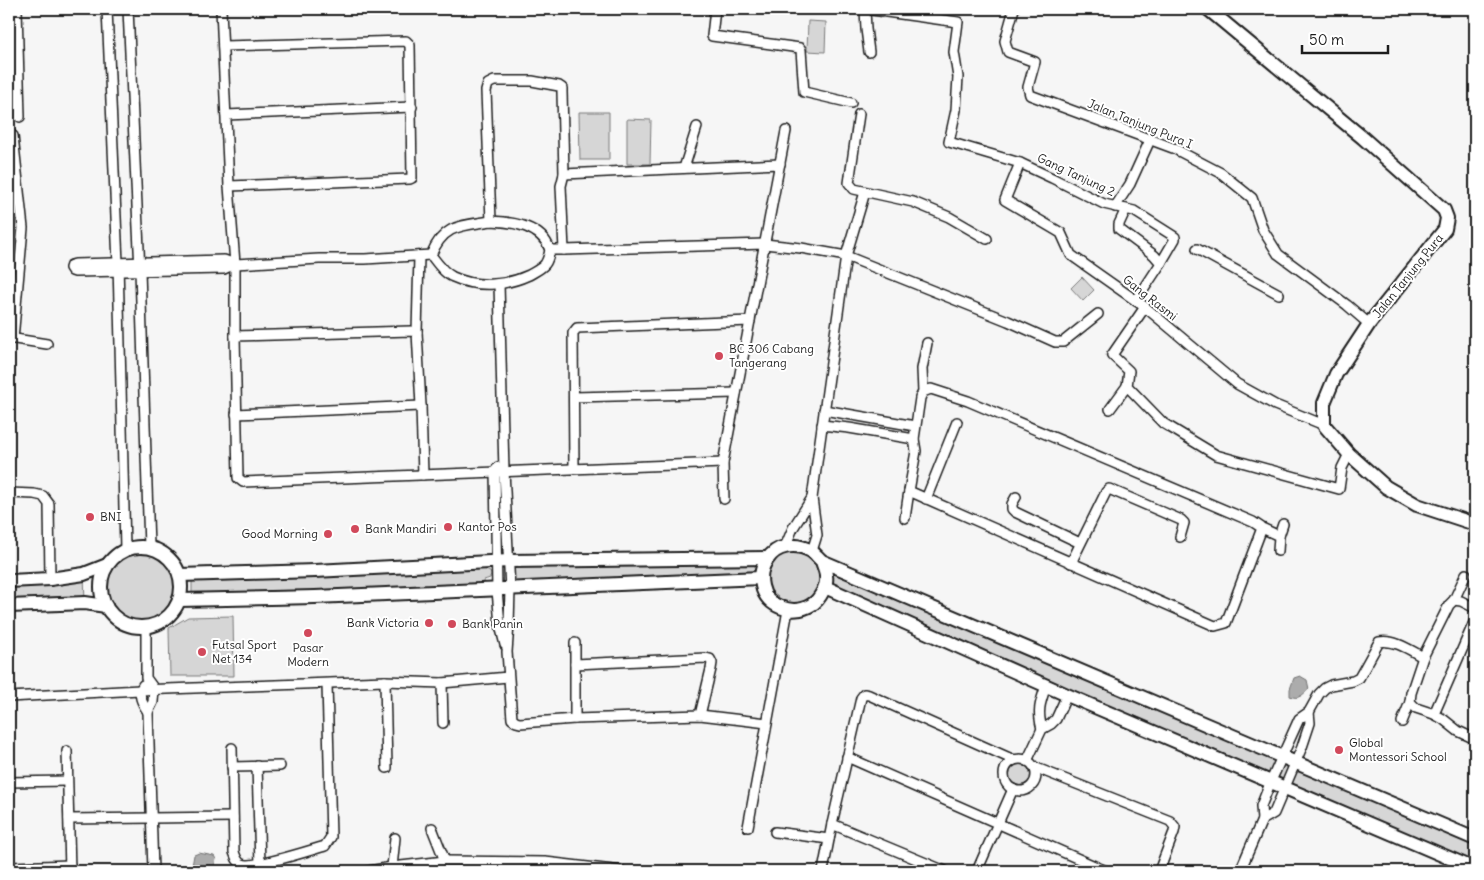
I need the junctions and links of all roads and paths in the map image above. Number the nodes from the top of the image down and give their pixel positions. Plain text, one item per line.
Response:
1 (17, 9) edge
2 (107, 9) edge
3 (128, 9) edge
4 (221, 9) edge
5 (715, 9) edge
6 (865, 9) edge
7 (1014, 9) edge
8 (1208, 9) edge
9 (13, 32) edge
10 (223, 46) junction
11 (869, 52) dead end
12 (851, 103) dead end
13 (412, 107) junction
14 (859, 114) dead end
15 (226, 115) junction
16 (20, 117) dead end
17 (697, 126) dead end
18 (786, 132) dead end
19 (12, 136) dead end
20 (1150, 140) junction
21 (1020, 163) junction
22 (780, 164) junction
23 (684, 168) junction
24 (564, 174) junction
25 (229, 186) junction
26 (865, 192) junction
27 (1116, 207) junction
28 (1126, 209) junction
29 (491, 221) junction
30 (987, 239) dead end
31 (765, 244) junction
32 (1197, 249) dead end
33 (550, 250) junction
34 (564, 250) junction
35 (431, 255) junction
36 (419, 256) junction
37 (846, 256) junction
38 (1161, 263) junction
39 (235, 264) junction
40 (118, 267) junction
41 (140, 267) junction
42 (499, 284) junction
43 (1279, 294) dead end
44 (1136, 301) junction
45 (1145, 307) junction
46 (1098, 314) dead end
47 (750, 322) junction
48 (1369, 324) junction
49 (417, 332) junction
50 (235, 336) junction
51 (11, 339) edge
52 (927, 343) dead end
53 (47, 344) dead end
54 (1126, 386) junction
55 (923, 392) junction
56 (736, 393) junction
57 (574, 397) junction
58 (421, 406) junction
59 (1110, 409) dead end
60 (824, 410) junction
61 (236, 414) junction
62 (957, 422) dead end
63 (822, 425) junction
64 (1324, 425) junction
65 (915, 426) junction
66 (914, 439) junction
67 (1349, 454) junction
68 (723, 462) junction
69 (574, 468) junction
70 (499, 471) junction
71 (423, 474) junction
72 (908, 492) junction
73 (9, 493) edge
74 (1016, 497) dead end
75 (724, 498) dead end
76 (812, 498) junction
77 (926, 499) junction
78 (905, 518) dead end
79 (1283, 524) dead end
80 (1475, 524) edge
81 (1262, 528) junction
82 (1279, 536) junction
83 (1180, 537) dead end
84 (1080, 543) junction
85 (785, 546) junction
86 (149, 547) junction
87 (125, 549) junction
88 (1278, 550) dead end
89 (812, 551) junction
90 (768, 558) junction
91 (822, 561) junction
92 (503, 562) junction
93 (1071, 563) junction
94 (107, 565) junction
95 (1466, 574) dead end
96 (180, 575) junction
97 (761, 578) junction
98 (50, 579) junction
99 (9, 581) edge
100 (825, 587) junction
101 (503, 589) junction
102 (179, 600) junction
103 (1454, 600) junction
104 (9, 606) edge
105 (106, 606) junction
106 (1475, 608) edge
107 (788, 610) junction
108 (1475, 620) edge
109 (146, 626) junction
110 (576, 643) dead end
111 (1423, 657) junction
112 (575, 664) junction
113 (508, 677) junction
114 (146, 678) junction
115 (385, 682) junction
116 (442, 683) junction
117 (326, 684) junction
118 (1046, 686) junction
119 (140, 690) junction
120 (154, 690) junction
121 (1067, 695) junction
122 (9, 697) edge
123 (1410, 702) junction
124 (148, 712) junction
125 (1309, 712) junction
126 (1434, 714) junction
127 (700, 715) junction
128 (575, 719) junction
129 (1402, 722) dead end
130 (443, 723) dead end
131 (767, 723) junction
132 (1042, 729) junction
133 (1475, 739) edge
134 (232, 748) dead end
135 (67, 751) dead end
136 (1282, 756) junction
137 (847, 757) junction
138 (1014, 760) junction
139 (1296, 761) junction
140 (1030, 764) junction
141 (257, 766) junction
142 (280, 766) dead end
143 (232, 768) junction
144 (387, 768) dead end
145 (68, 781) junction
146 (1271, 781) junction
147 (9, 782) edge
148 (1284, 787) junction
149 (1013, 789) junction
150 (233, 817) junction
151 (69, 819) junction
152 (151, 819) junction
153 (1262, 820) junction
154 (832, 824) junction
155 (997, 824) junction
156 (748, 827) dead end
157 (432, 828) dead end
158 (775, 832) dead end
159 (395, 838) dead end
160 (1475, 838) edge
161 (829, 840) junction
162 (445, 861) junction
163 (260, 864) junction
164 (9, 867) edge
165 (392, 867) junction
166 (70, 868) edge
167 (1475, 869) edge
168 (153, 871) edge
169 (369, 871) edge
170 (622, 871) edge
171 (823, 871) edge
172 (945, 871) edge
173 (977, 871) edge
174 (1106, 871) edge
175 (1159, 871) edge
176 (1240, 871) edge

1 - 9 street
2 - 40 street
3 - 41 street
4 - 10 street
5 - 12 street
6 - 11 street
6 - 21 street, Gang Tanjung 2
7 - 20 street, Jalan Tanjung Pura I
8 - 48 street, Jalan Tanjung Pura
9 - 16 street
10 - 13 street
10 - 15 street
13 - 15 street
13 - 25 street
14 - 26 street
15 - 25 street
17 - 23 street
18 - 22 street
19 - 51 street
20 - 27 street
20 - 48 street, Jalan Tanjung Pura I
21 - 27 street, Gang Tanjung 2
21 - 44 street, Gang Rasmi
22 - 23 street
22 - 31 street
23 - 24 street
24 - 29 street
24 - 34 street
25 - 39 street
26 - 30 street
26 - 37 street
27 - 28 street, Gang Tanjung 2
28 - 38 street
28 - 38 street, Gang Tanjung 2
29 - 33 street
29 - 35 street
31 - 34 street
31 - 37 street
31 - 47 street
32 - 43 street
33 - 34 street
33 - 42 street
35 - 36 street
35 - 42 street
36 - 39 street
36 - 49 street
37 - 46 street
37 - 60 street
38 - 44 street
39 - 41 street
39 - 50 street
40 - 41 street
40 - 87 street
41 - 86 street
42 - 70 street
44 - 45 street, Gang Rasmi
45 - 54 street
45 - 64 street, Gang Rasmi
47 - 56 street
47 - 57 street
48 - 64 street, Jalan Tanjung Pura
49 - 50 street
49 - 58 street
50 - 61 street
51 - 53 street
52 - 55 street
54 - 59 street
54 - 67 street
55 - 65 street
55 - 81 street
56 - 57 street
56 - 68 street
57 - 69 street
58 - 61 street
58 - 71 street
60 - 63 street
60 - 65 street
61 - 71 street
62 - 77 street
63 - 66 street
63 - 76 street
64 - 67 street
65 - 66 street
66 - 72 street
67 - 80 street
68 - 69 street
68 - 75 street
69 - 70 street
70 - 71 street
70 - 92 street
72 - 77 street
72 - 78 street
73 - 98 street
74 - 84 street
76 - 85 street
76 - 89 street
77 - 93 street
79 - 82 street
81 - 82 street
81 - 93 street
82 - 88 street
83 - 84 street
84 - 93 street
85 - 89 street
85 - 90 street
86 - 87 street
86 - 96 street
87 - 94 street
89 - 91 street
90 - 92 street
90 - 97 street
91 - 100 street
91 - 136 street
92 - 96 street
92 - 101 street
94 - 98 street
94 - 105 street
95 - 103 street
96 - 102 street
97 - 101 street
97 - 107 street
98 - 99 street
100 - 107 street
100 - 118 street
101 - 102 street
101 - 113 street
102 - 109 street
103 - 106 street
103 - 111 street
104 - 105 street
105 - 109 street
107 - 131 street
108 - 126 street
109 - 114 street
110 - 112 street
111 - 123 street
111 - 125 street
112 - 127 street
112 - 128 street
113 - 116 street
113 - 128 street
114 - 119 street
114 - 120 street
115 - 116 street
115 - 117 street
115 - 144 street
116 - 130 street
117 - 120 street
117 - 163 street
118 - 121 street
118 - 132 street
119 - 120 street
119 - 122 street
119 - 124 street
120 - 124 street
121 - 132 street
121 - 146 street
123 - 126 street
123 - 129 street
124 - 152 street
125 - 136 street
125 - 139 street
126 - 133 street
127 - 128 street
127 - 131 street
131 - 156 street
132 - 140 street
134 - 143 street
135 - 145 street
136 - 139 street
136 - 146 street
137 - 138 street
137 - 154 street
137 - 155 street
138 - 140 street
138 - 149 street
139 - 148 street
139 - 160 street
140 - 149 street
140 - 175 street
141 - 142 street
141 - 143 street
141 - 163 street
143 - 150 street
145 - 147 street
145 - 151 street
146 - 148 street
146 - 153 street
148 - 153 street
148 - 167 street
149 - 155 street
150 - 152 street
150 - 163 street
151 - 152 street
151 - 166 street
152 - 168 street
153 - 176 street
154 - 161 street
154 - 172 street
155 - 173 street
155 - 174 street
157 - 162 street
158 - 161 street
159 - 165 street
161 - 171 street
162 - 165 street
162 - 170 street
164 - 166 street
165 - 169 street

